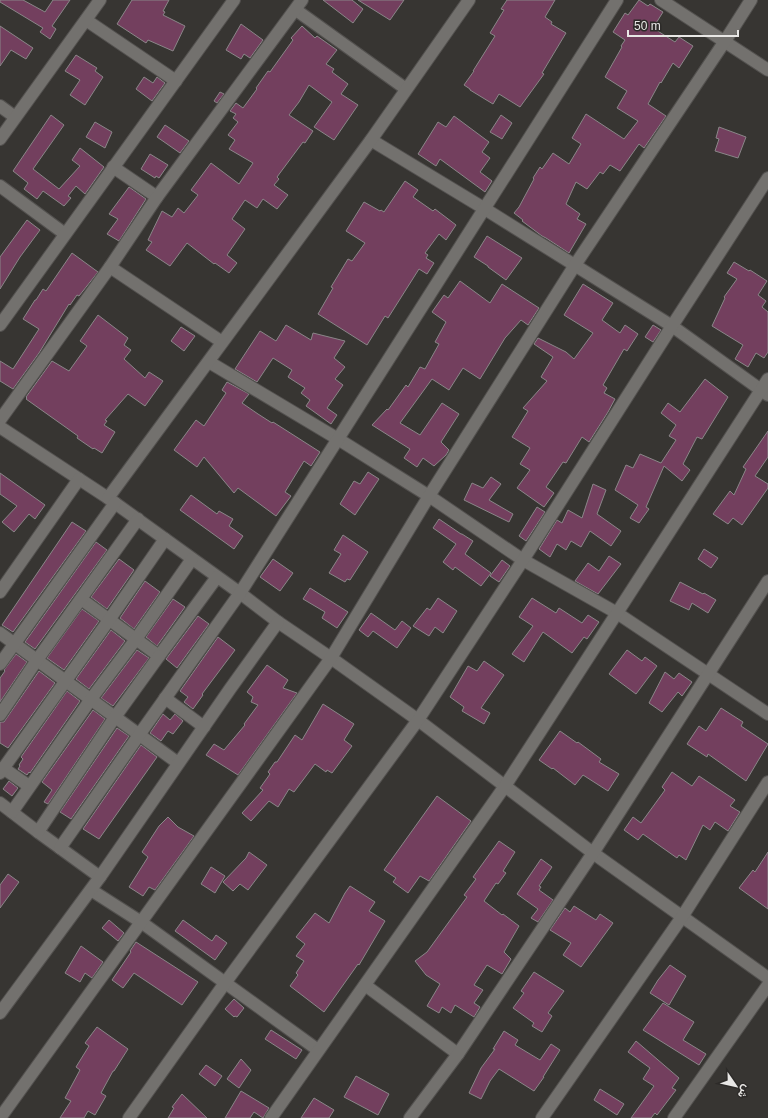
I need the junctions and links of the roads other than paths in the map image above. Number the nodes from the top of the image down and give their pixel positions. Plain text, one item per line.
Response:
1 (100, 0) edge
2 (234, 0) edge
3 (470, 0) edge
4 (617, 0) edge
5 (661, 0) edge
6 (751, 0) edge
7 (299, 5) edge
8 (86, 20) junction
9 (724, 41) junction
10 (768, 70) edge
11 (176, 81) junction
12 (406, 89) junction
13 (0, 106) edge
14 (15, 117) junction
15 (0, 139) edge
16 (370, 140) junction
17 (113, 167) junction
18 (768, 178) edge
19 (0, 186) edge
20 (158, 197) junction
21 (485, 209) junction
22 (65, 234) junction
23 (575, 265) junction
24 (110, 267) junction
25 (0, 325) edge
26 (672, 326) junction
27 (222, 342) junction
28 (209, 362) junction
29 (768, 379) edge
30 (764, 392) edge
31 (0, 420) edge
32 (0, 426) edge
33 (338, 439) junction
34 (79, 479) junction
35 (428, 496) junction
36 (112, 501) junction
37 (138, 519) junction
38 (165, 539) junction
39 (192, 559) junction
40 (523, 560) junction
41 (217, 577) junction
42 (768, 582) edge
43 (0, 592) edge
44 (240, 593) junction
45 (81, 599) junction
46 (617, 613) junction
47 (109, 620) junction
48 (278, 622) junction
49 (0, 633) edge
50 (136, 639) junction
51 (14, 643) junction
52 (159, 656) junction
53 (331, 658) junction
54 (37, 660) junction
55 (0, 664) edge
56 (709, 674) junction
57 (65, 681) junction
58 (165, 698) junction
59 (91, 700) junction
60 (768, 714) edge
61 (0, 715) edge
62 (114, 717) junction
63 (418, 720) junction
64 (204, 727) junction
65 (139, 735) junction
66 (178, 763) junction
67 (2, 770) edge
68 (768, 782) edge
69 (29, 786) junction
70 (504, 786) junction
71 (0, 803) edge
72 (12, 812) junction
73 (38, 832) junction
74 (60, 848) junction
75 (593, 853) junction
76 (100, 877) junction
77 (91, 890) junction
78 (682, 918) junction
79 (140, 922) junction
80 (768, 978) edge
81 (225, 983) junction
82 (366, 985) junction
83 (768, 985) edge
84 (0, 1013) edge
85 (318, 1050) junction
86 (458, 1054) junction
87 (412, 1117) edge
88 (0, 1118) edge
89 (129, 1118) edge
90 (271, 1118) edge
91 (542, 1118) edge
92 (674, 1118) edge

1 - 8 street
2 - 11 street
3 - 12 street
4 - 21 street
5 - 9 street
6 - 9 street
7 - 12 street
7 - 20 street
8 - 11 street
8 - 14 street
9 - 10 street
9 - 23 street
11 - 17 street
12 - 16 street
13 - 14 street
14 - 15 street
16 - 21 street
16 - 27 street
17 - 20 street
17 - 22 street
18 - 26 street
19 - 22 street
20 - 24 street
21 - 23 street
21 - 33 street
22 - 25 street
23 - 26 street
23 - 35 street
24 - 27 street
24 - 31 street
26 - 30 street
26 - 40 street
27 - 28 street
28 - 33 street
28 - 36 street
29 - 30 street
30 - 46 street
32 - 34 street
33 - 35 street
33 - 44 street
34 - 36 street
34 - 43 street
35 - 40 street
35 - 53 street
36 - 37 street
36 - 51 street
37 - 38 street
37 - 45 street
38 - 39 street
38 - 47 street
39 - 41 street
39 - 50 street
40 - 46 street
40 - 63 street
41 - 44 street
41 - 52 street
42 - 56 street
44 - 48 street
44 - 58 street
45 - 47 street
45 - 54 street
46 - 56 street
46 - 70 street
47 - 50 street
47 - 57 street
48 - 53 street
48 - 64 street
49 - 51 street
50 - 52 street
50 - 59 street
51 - 54 street
51 - 55 street
52 - 62 street
53 - 63 street
53 - 79 street
54 - 57 street
54 - 61 street
56 - 60 street
56 - 75 street
57 - 59 street
57 - 67 street
58 - 64 street
58 - 65 street
59 - 62 street
59 - 69 street
62 - 65 street
62 - 73 street
63 - 70 street
63 - 81 street
64 - 66 street
65 - 66 street
65 - 74 street
66 - 76 street
67 - 69 street
68 - 78 street
69 - 72 street
70 - 75 street
70 - 82 street
71 - 72 street
72 - 73 street
73 - 74 street
74 - 76 street
75 - 78 street
75 - 86 street
76 - 77 street
77 - 79 street
77 - 84 street
78 - 80 street
78 - 91 street
79 - 81 street
79 - 88 street
81 - 85 street
81 - 89 street
82 - 85 street
82 - 86 street
83 - 92 street
85 - 90 street
86 - 87 street

